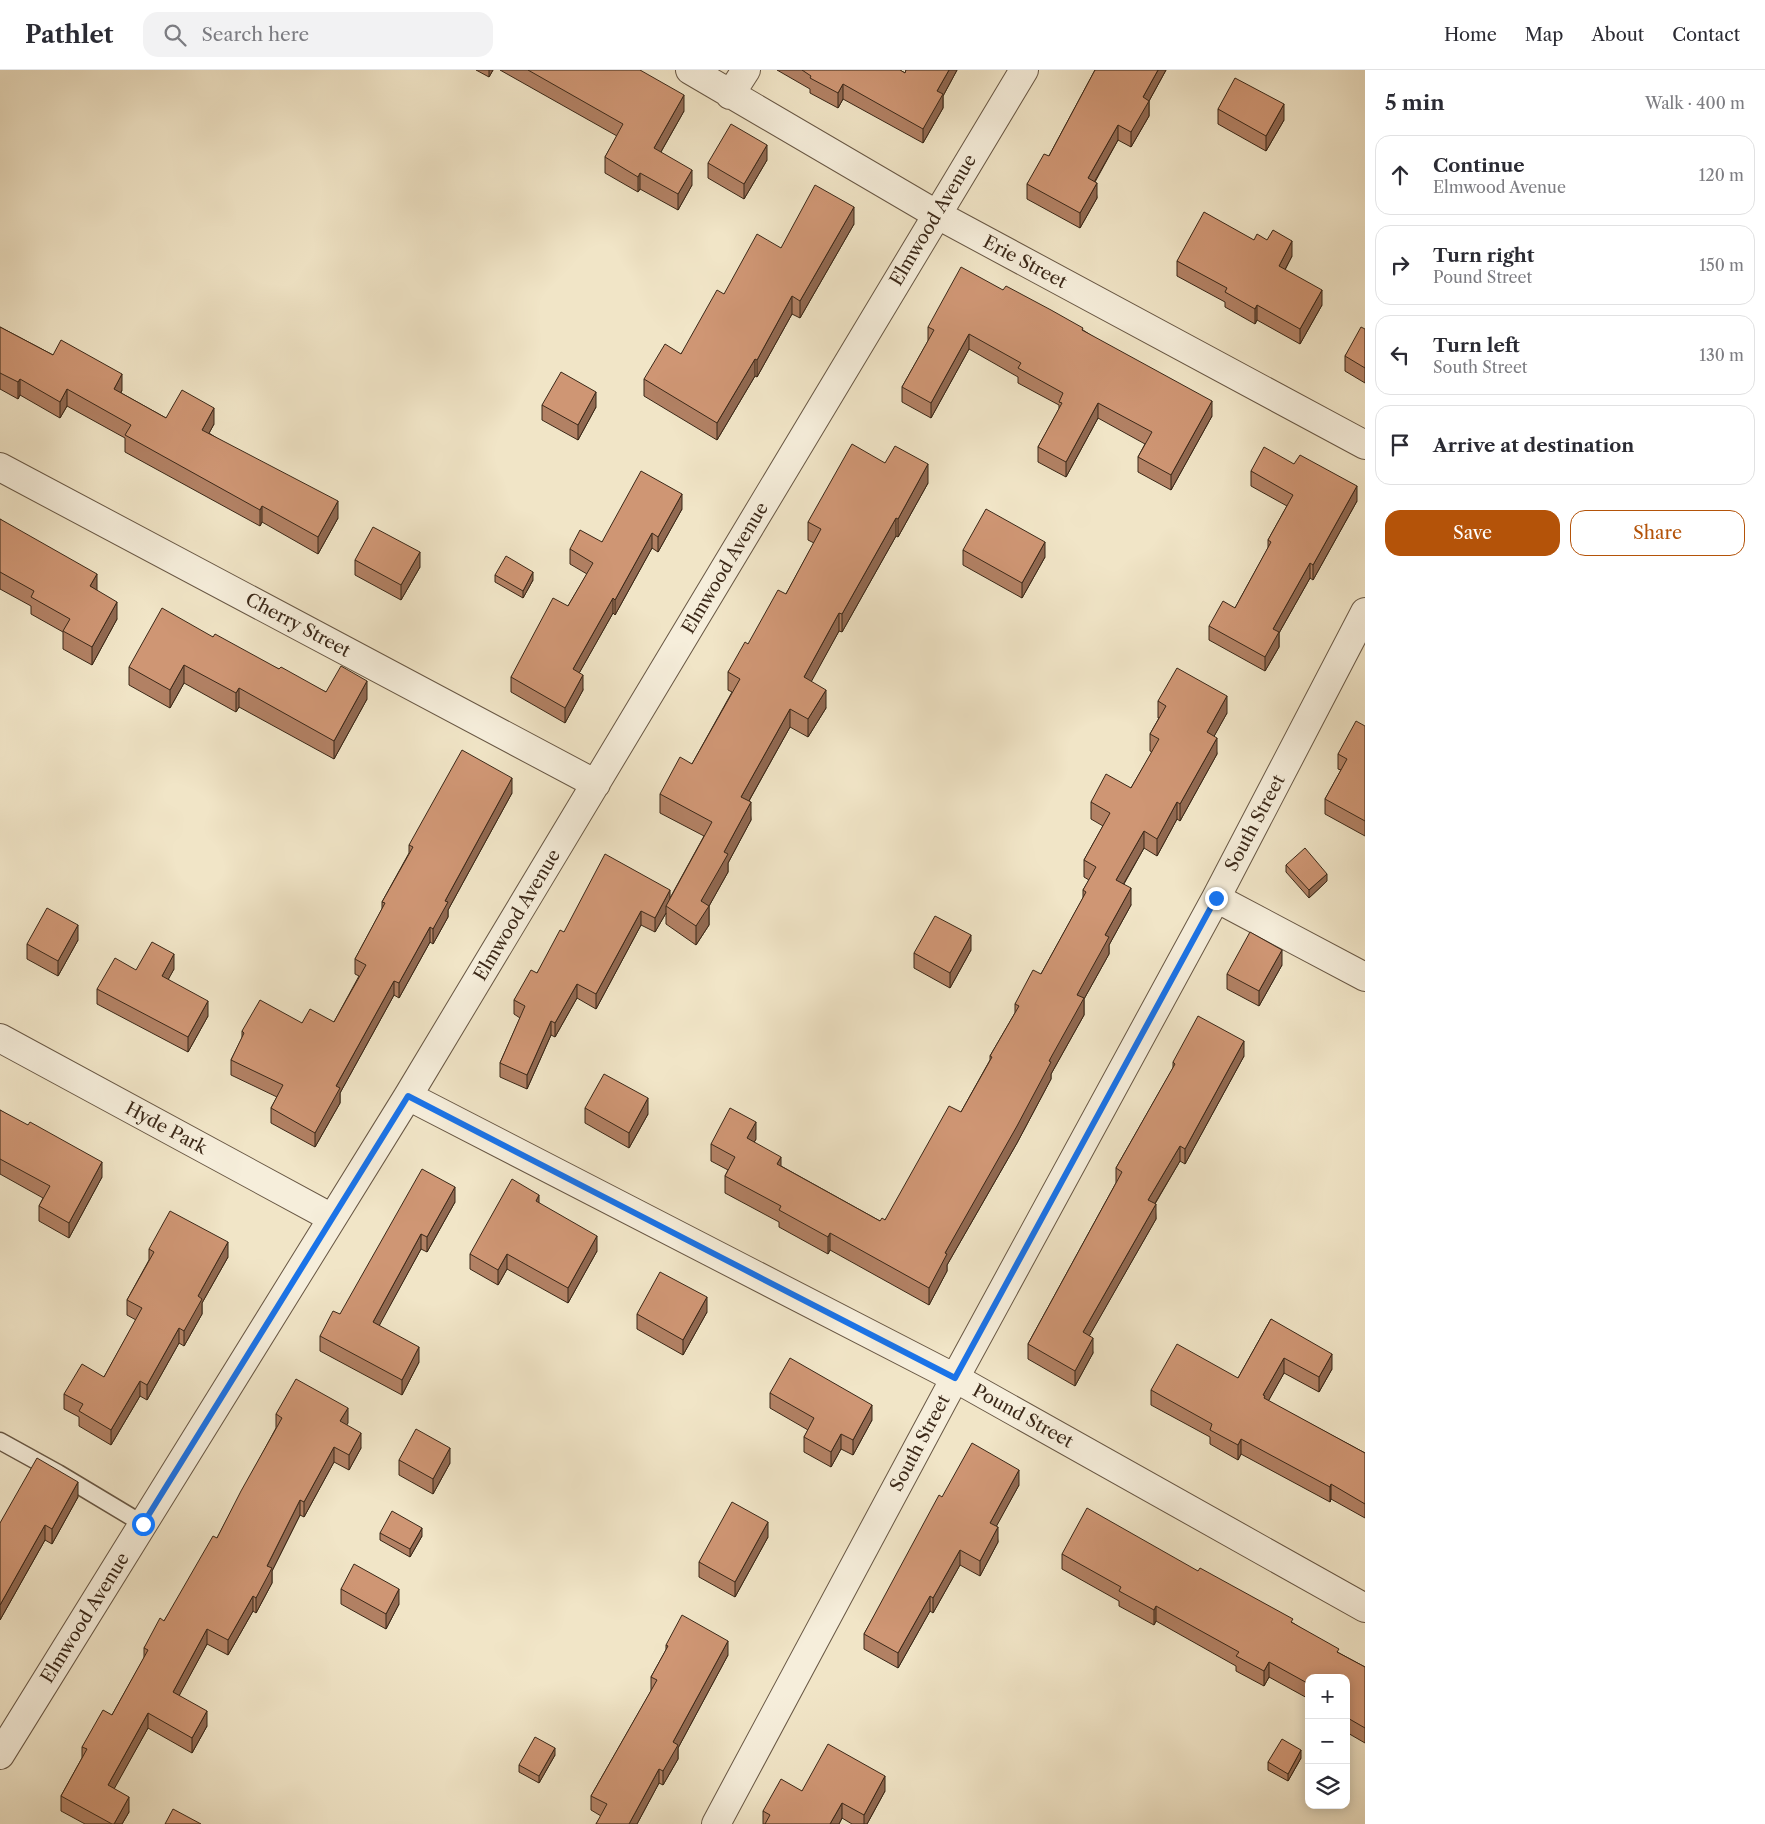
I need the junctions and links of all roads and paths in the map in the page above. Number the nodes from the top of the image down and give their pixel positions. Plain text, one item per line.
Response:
1 (690, 70) edge
2 (746, 70) edge
3 (1024, 70) edge
4 (730, 95) junction
5 (936, 214) junction
6 (1365, 445) edge
7 (0, 467) edge
8 (1365, 612) edge
9 (596, 784) junction
10 (1216, 898) junction
11 (1365, 977) edge
12 (0, 1038) edge
13 (408, 1096) junction
14 (332, 1218) junction
15 (955, 1378) junction
16 (0, 1441) edge
17 (143, 1524) junction
18 (1365, 1608) edge
19 (0, 1755) edge
20 (716, 1824) edge

1 - 4 street, Erie Street
2 - 4 street
3 - 5 street, Elmwood Avenue
4 - 5 street, Erie Street
5 - 6 street, Erie Street
5 - 9 street, Elmwood Avenue
7 - 9 street, Cherry Street
8 - 10 street, South Street
9 - 13 street, Elmwood Avenue
10 - 11 street
10 - 15 street, South Street
12 - 14 street, Hyde Park
13 - 14 street, Elmwood Avenue
13 - 15 street, Pound Street
14 - 17 street, Elmwood Avenue
15 - 18 street, Pound Street
15 - 20 street, South Street
16 - 17 lane
17 - 19 street, Elmwood Avenue

